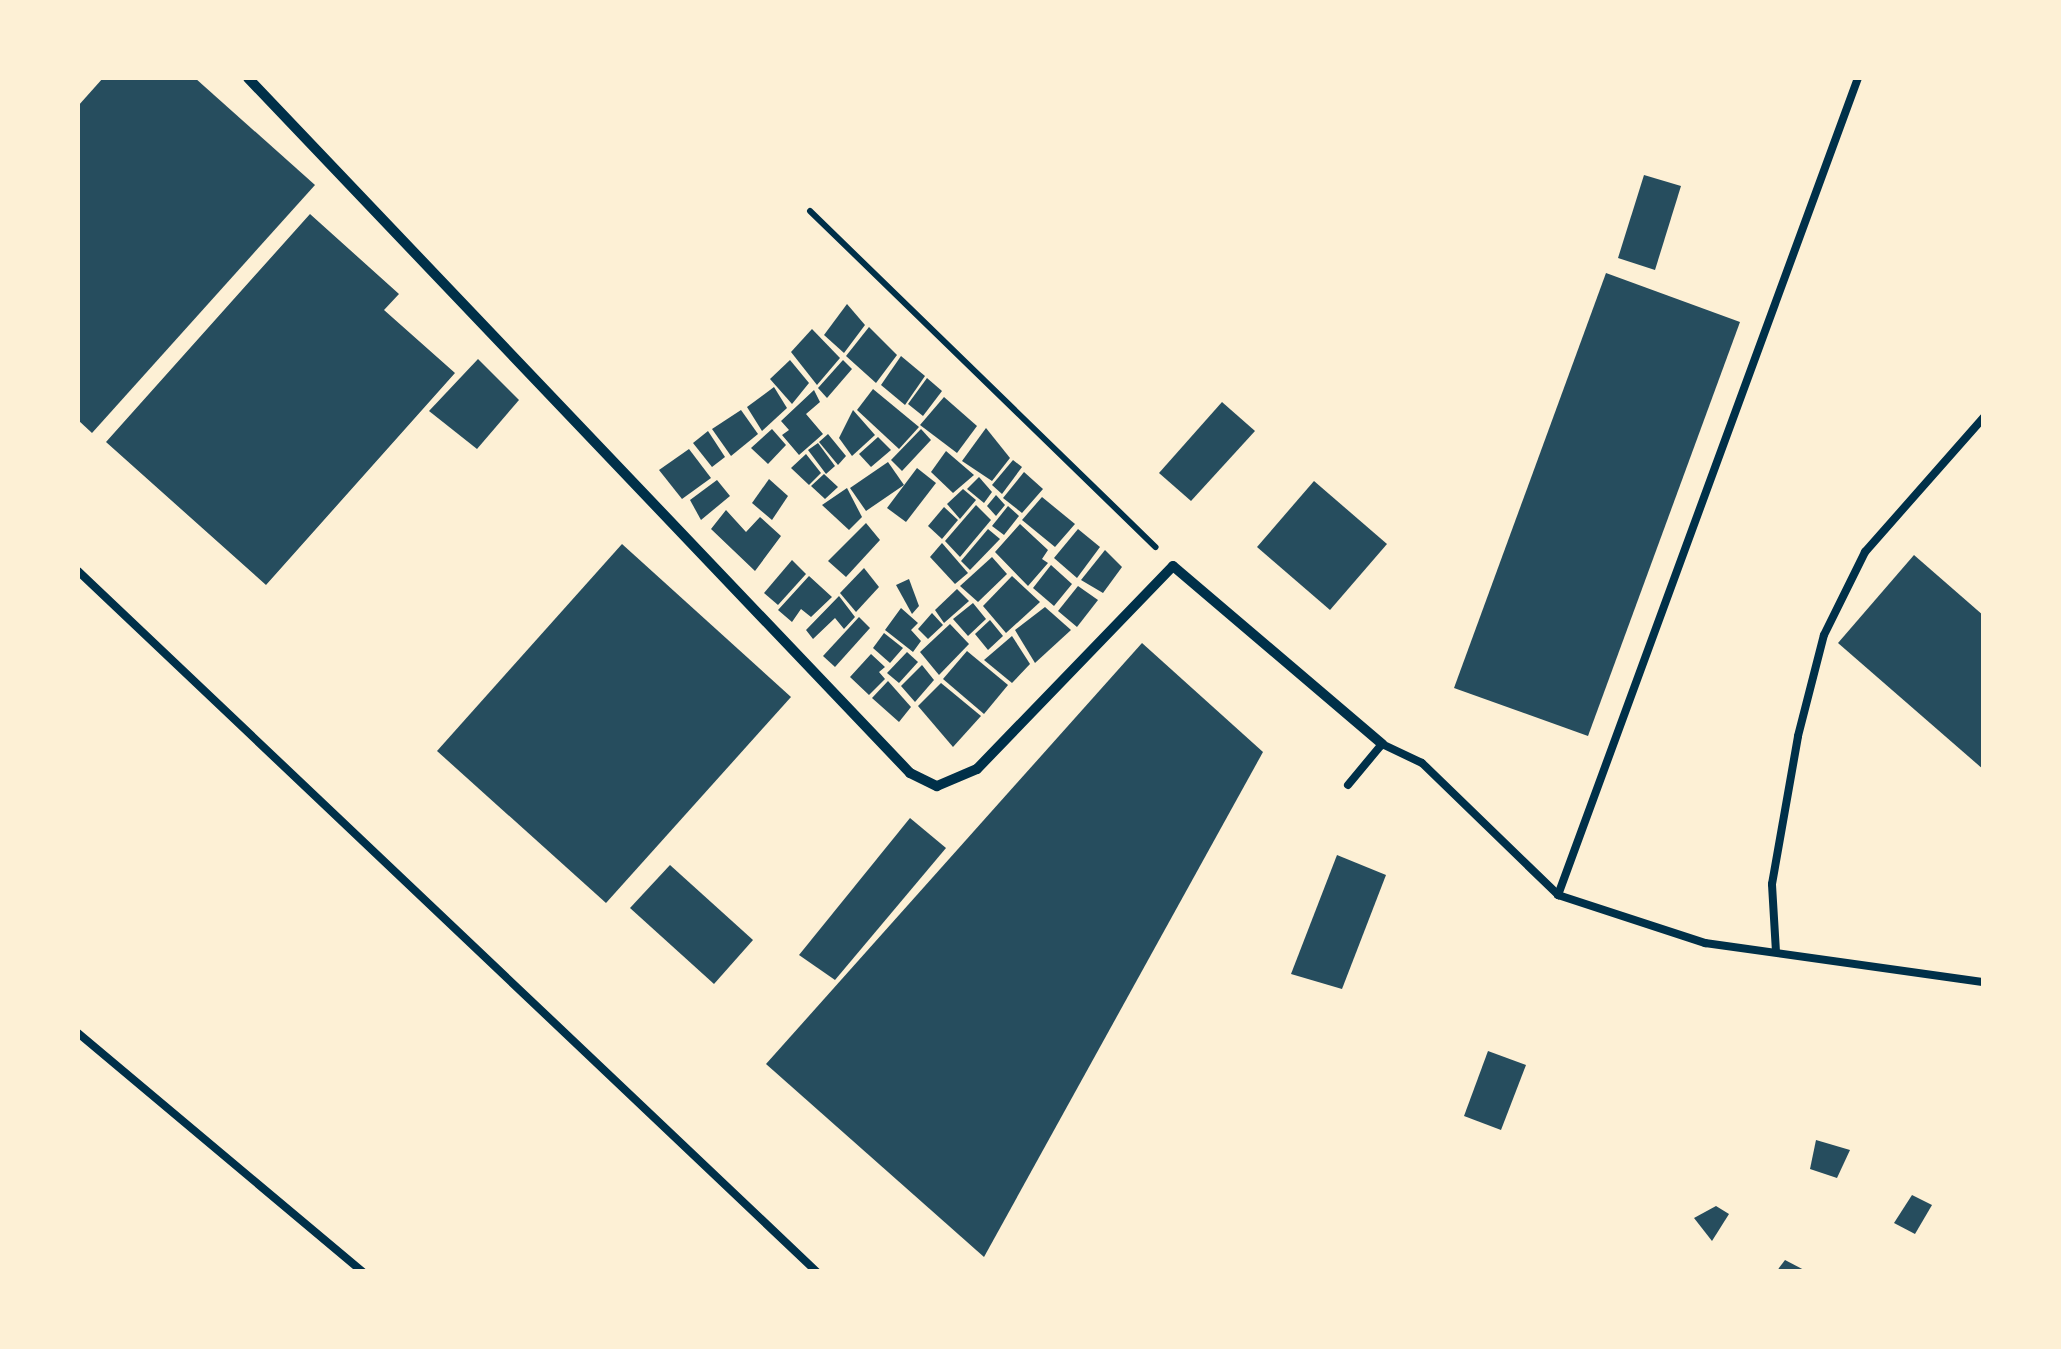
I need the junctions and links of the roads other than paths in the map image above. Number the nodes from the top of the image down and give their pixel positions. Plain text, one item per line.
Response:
1 (248, 78) edge
2 (1858, 78) edge
3 (1984, 417) edge
4 (78, 570) edge
5 (1382, 744) junction
6 (1348, 785) dead end
7 (1558, 895) junction
8 (1776, 952) junction
9 (1984, 982) edge
10 (78, 1033) edge
11 (363, 1272) edge
12 (817, 1272) edge

1 - 5 street
2 - 7 lane
3 - 8 lane
4 - 12 lane
5 - 6 lane
5 - 7 lane
7 - 8 lane
8 - 9 lane
10 - 11 lane

